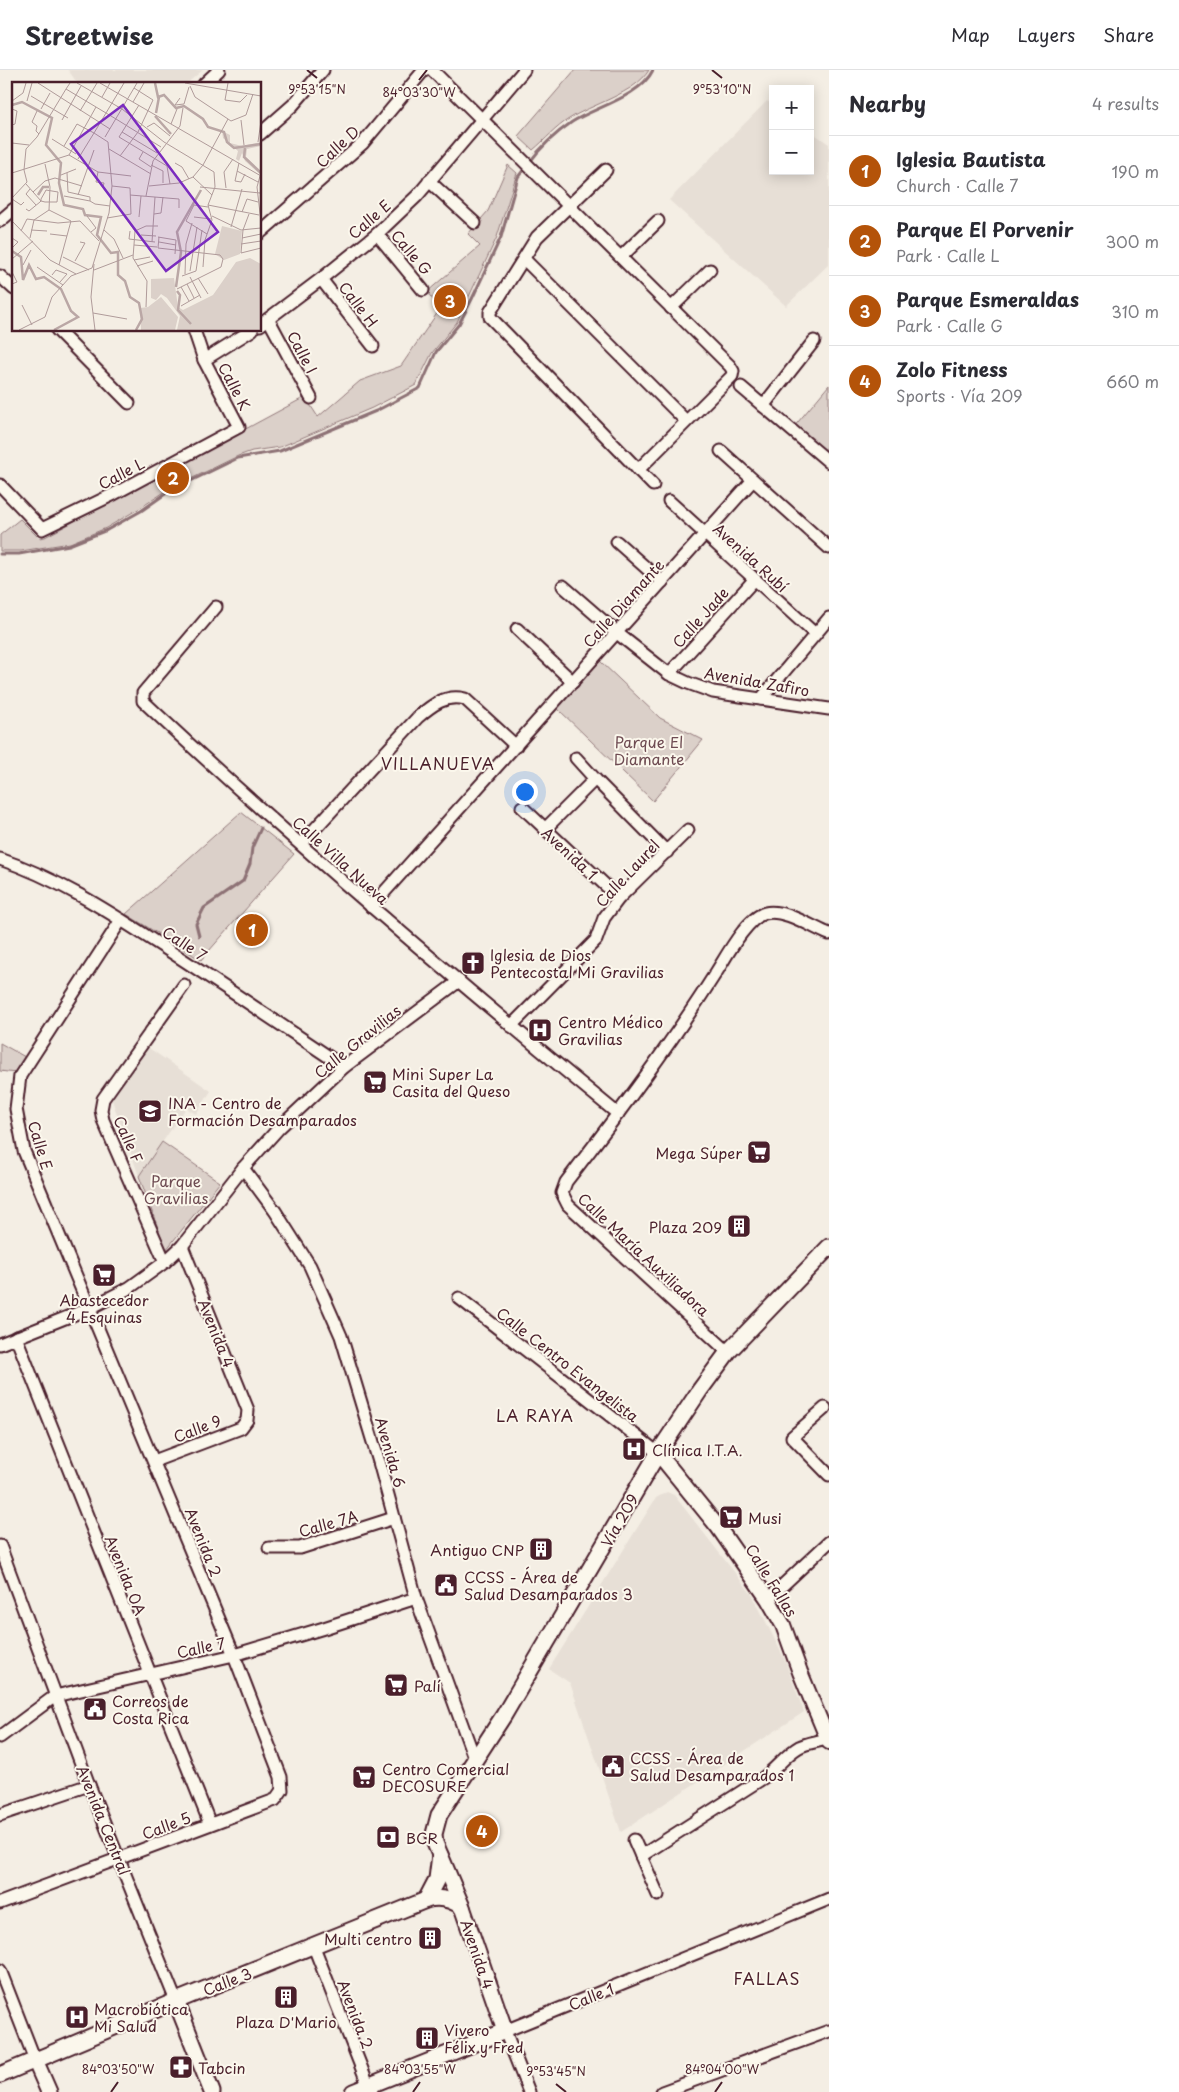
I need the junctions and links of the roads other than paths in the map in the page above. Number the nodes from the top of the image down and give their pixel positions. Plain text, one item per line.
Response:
1 (219, 70) edge
2 (323, 70) edge
3 (424, 70) edge
4 (432, 70) edge
5 (524, 70) edge
6 (206, 82) edge
7 (482, 118) junction
8 (261, 133) edge
9 (606, 170) dead end
10 (429, 181) junction
11 (568, 206) junction
12 (12, 212) edge
13 (658, 220) dead end
14 (0, 221) edge
15 (475, 223) dead end
16 (261, 232) edge
17 (377, 234) junction
18 (621, 257) junction
19 (524, 258) junction
20 (710, 270) dead end
21 (0, 276) edge
22 (321, 279) junction
23 (12, 287) edge
24 (423, 290) dead end
25 (671, 308) junction
26 (264, 322) edge
27 (58, 331) edge
28 (194, 331) edge
29 (250, 331) edge
30 (814, 341) dead end
31 (373, 346) dead end
32 (204, 360) junction
33 (741, 387) dead end
34 (311, 398) dead end
35 (129, 403) dead end
36 (763, 406) junction
37 (686, 421) junction
38 (239, 427) joint
39 (721, 450) dead end
40 (829, 462) edge
41 (638, 470) junction
42 (754, 480) junction
43 (0, 485) edge
44 (653, 485) dead end
45 (669, 502) dead end
46 (705, 534) junction
47 (618, 542) dead end
48 (829, 548) edge
49 (754, 580) junction
50 (662, 582) junction
51 (563, 586) dead end
52 (216, 607) dead end
53 (829, 618) edge
54 (517, 629) dead end
55 (617, 633) junction
56 (814, 633) junction
57 (669, 674) junction
58 (573, 682) junction
59 (761, 699) junction
60 (829, 709) edge
61 (516, 746) junction
62 (576, 758) dead end
63 (595, 779) junction
64 (522, 807) dead end
65 (545, 829) junction
66 (688, 830) dead end
67 (301, 844) junction
68 (667, 852) junction
69 (0, 859) edge
70 (619, 898) junction
71 (371, 907) junction
72 (121, 920) junction
73 (829, 934) edge
74 (459, 981) junction
75 (184, 985) dead end
76 (511, 1026) junction
77 (344, 1067) junction
78 (618, 1114) junction
79 (243, 1168) junction
80 (182, 1246) junction
81 (829, 1247) edge
82 (165, 1262) junction
83 (459, 1298) dead end
84 (90, 1308) junction
85 (16, 1337) junction
86 (0, 1344) edge
87 (728, 1352) junction
88 (825, 1408) dead end
89 (247, 1420) joint
90 (658, 1453) junction
91 (154, 1460) junction
92 (829, 1475) edge
93 (394, 1518) junction
94 (829, 1542) edge
95 (0, 1546) edge
96 (269, 1548) dead end
97 (416, 1598) junction
98 (768, 1598) junction
99 (234, 1655) junction
100 (149, 1673) junction
101 (55, 1696) junction
102 (0, 1737) edge
103 (829, 1740) edge
104 (475, 1760) junction
105 (89, 1785) junction
106 (282, 1790) joint
107 (0, 1815) edge
108 (439, 1815) joint
109 (210, 1824) junction
110 (634, 1840) dead end
111 (440, 1853) junction
112 (641, 1856) junction
113 (120, 1859) junction
114 (658, 1895) dead end
115 (829, 1899) edge
116 (426, 1900) junction
117 (0, 1903) edge
118 (462, 1907) junction
119 (314, 1946) junction
120 (0, 1970) edge
121 (176, 2001) junction
122 (505, 2031) junction
123 (829, 2031) edge
124 (35, 2060) junction
125 (0, 2075) edge
126 (369, 2089) edge
127 (49, 2092) edge
128 (212, 2092) edge
129 (353, 2092) edge
130 (529, 2092) edge
131 (662, 2092) edge

1 - 6 street
2 - 8 street
3 - 16 street, Calle D
4 - 7 street
5 - 7 street, Calle E
7 - 10 street, Calle E
7 - 11 street
9 - 11 street
10 - 15 street
10 - 17 street, Calle E
11 - 18 street
11 - 19 street
12 - 14 street
13 - 18 street
17 - 22 street, Calle E
17 - 24 street, Calle G
18 - 25 street
19 - 37 street
19 - 41 street
20 - 25 street
21 - 23 street
22 - 26 street, Calle E
22 - 31 street, Calle H
25 - 37 street
26 - 34 street, Calle I
27 - 35 street
28 - 32 street, Calle K
29 - 32 street
30 - 36 street
32 - 38 street, Calle K
33 - 36 street
36 - 40 street
37 - 41 street
38 - 43 street, Calle L
39 - 42 street
41 - 44 street
42 - 46 street, Calle Diamante
42 - 48 street
45 - 46 street, Avenida Rubí
46 - 49 street, Avenida Rubí
46 - 50 street, Calle Diamante
47 - 50 street
49 - 56 street, Avenida Rubí
49 - 57 street, Calle Jade
50 - 55 street, Calle Diamante
51 - 55 street, Avenida Zafiro
52 - 67 street, Calle Villa Nueva
53 - 56 street
54 - 58 street
55 - 57 street, Avenida Zafiro
55 - 58 street, Calle Diamante
56 - 59 street
57 - 59 street, Avenida Zafiro
58 - 61 street, Calle Diamante
59 - 60 street, Avenida Zafiro
61 - 67 street
61 - 71 street, Calle Diamante
62 - 63 street
63 - 65 street
63 - 68 street
64 - 65 street, Avenida 1
65 - 70 street, Avenida 1
66 - 68 street, Calle Laurel
67 - 71 street, Calle Villa Nueva
68 - 70 street, Calle Laurel
69 - 72 street, Calle 7
70 - 76 street, Calle Laurel
71 - 74 street, Calle Villa Nueva
72 - 77 street, Calle 7
72 - 84 street, Calle E
73 - 78 street, Calle María Auxiliadora
74 - 76 street, Calle Villa Nueva
74 - 77 street, Calle Gravilias
75 - 82 street, Calle F
76 - 78 street, Calle Villa Nueva
77 - 79 street, Calle Gravilias
78 - 87 street, Calle María Auxiliadora
79 - 80 street, Calle Gravilias
79 - 93 street, Avenida 6
80 - 82 street, Calle Gravilias
80 - 89 street, Avenida 4
81 - 87 main road, Vía 209
82 - 84 street, Calle Gravilias
83 - 90 street, Calle Centro Evangelista
84 - 85 street, Calle Gravilias
84 - 91 street, Avenida 2
85 - 86 street, Calle Gravilias
85 - 100 street, Avenida 0A
87 - 90 main road, Vía 209
88 - 92 street
89 - 91 street, Calle 9
90 - 98 street, Calle Fallas
90 - 104 main road, Vía 209
91 - 99 street, Avenida 2
93 - 96 street, Calle 7A
93 - 97 street, Avenida 6
94 - 98 street
95 - 101 street, Avenida Central
97 - 99 street, Calle 7
97 - 104 street, Avenida 6
98 - 103 street, Calle Fallas
99 - 100 street, Calle 7
99 - 106 street, Avenida 2
100 - 101 street, Calle 7
100 - 109 street, Avenida 0A
101 - 102 street, Calle 7
101 - 105 street, Avenida Central
103 - 112 street
104 - 108 main road, Vía 209
105 - 107 street
105 - 113 street, Avenida Central
106 - 109 street, Calle 5
108 - 111 main road, Avenida 4
109 - 113 street, Calle 5
110 - 112 street
111 - 116 main road
111 - 118 main road, Avenida 4
112 - 114 street
113 - 117 street, Calle 5
113 - 121 street, Avenida Central
115 - 122 street, Calle 1
116 - 118 main road
116 - 119 main road, Calle 3
118 - 122 main road, Avenida 4
119 - 121 main road, Calle 3
119 - 126 street, Avenida 2
120 - 124 street
121 - 124 main road, Calle 3
121 - 128 main road, Avenida Central
122 - 126 main road, Calle 1
122 - 130 street, Avenida 4
123 - 131 street
124 - 125 main road, Calle 3
124 - 127 main road
126 - 129 main road, Calle 1

